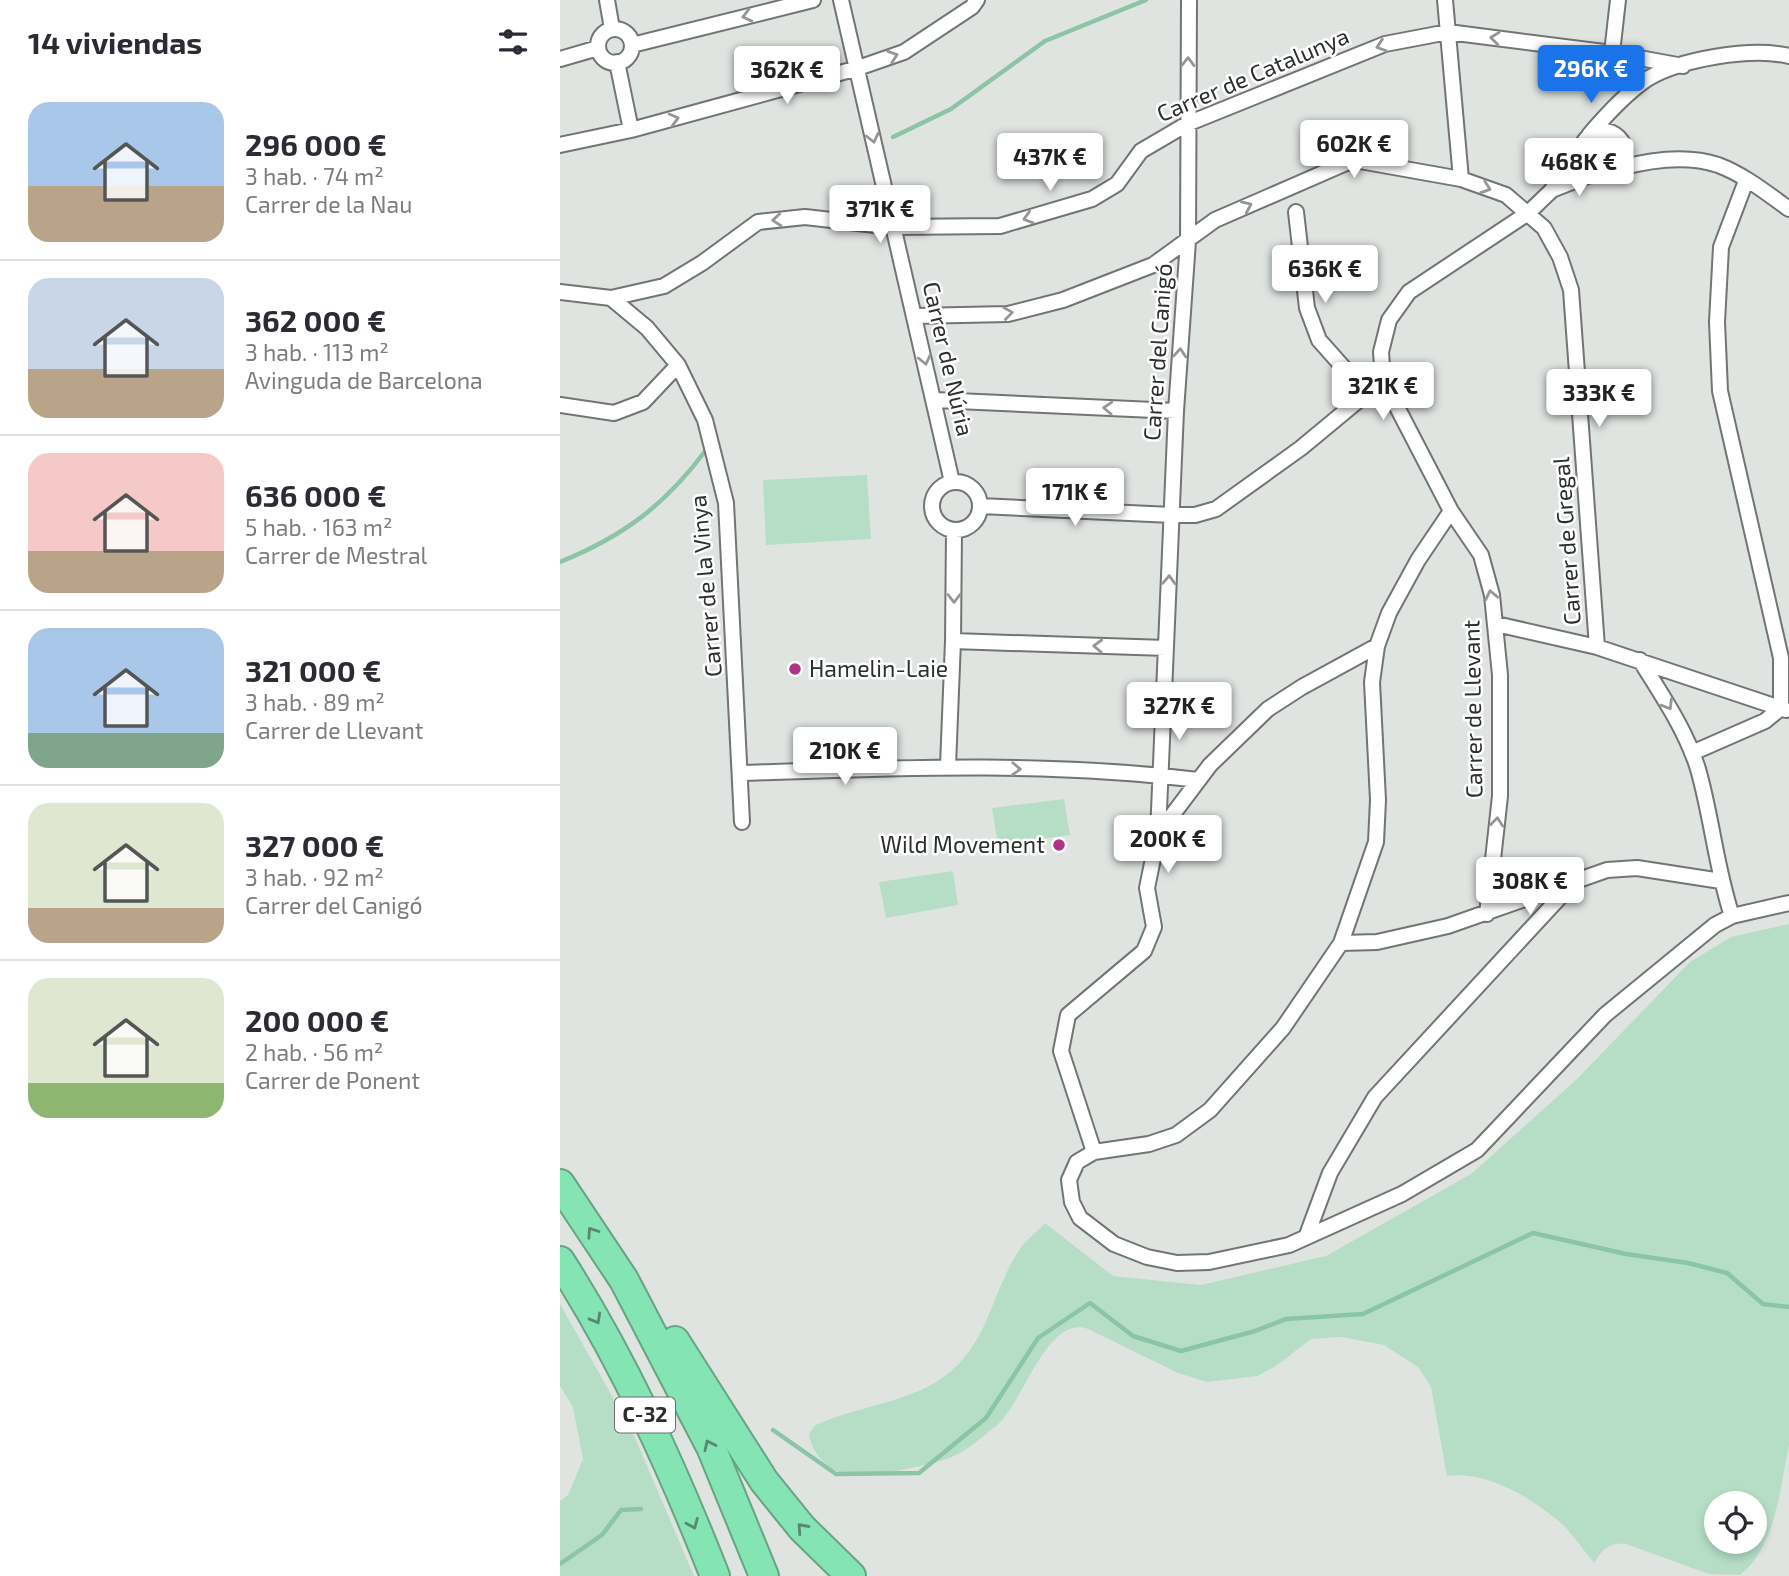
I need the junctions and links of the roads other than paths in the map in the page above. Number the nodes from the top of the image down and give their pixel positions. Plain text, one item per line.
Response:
1 (607, 0) edge
2 (813, 0) edge
3 (841, 0) edge
4 (977, 0) edge
5 (1189, 0) edge
6 (1445, 0) edge
7 (1618, 0) edge
8 (612, 29) junction
9 (1448, 32) junction
10 (632, 45) junction
11 (598, 48) junction
12 (1612, 53) junction
13 (1789, 56) edge
14 (560, 59) edge
15 (617, 62) junction
16 (1683, 66) junction
17 (858, 68) junction
18 (1619, 105) junction
19 (1187, 124) junction
20 (631, 131) junction
21 (1615, 134) junction
22 (1585, 142) junction
23 (560, 145) edge
24 (1625, 147) junction
25 (1647, 160) junction
26 (1620, 168) junction
27 (1595, 173) junction
28 (1461, 179) junction
29 (1746, 181) junction
30 (1551, 191) junction
31 (1789, 209) edge
32 (1296, 212) dead end
33 (1528, 213) junction
34 (893, 228) junction
35 (1188, 241) junction
36 (560, 292) edge
37 (611, 298) junction
38 (915, 316) junction
39 (678, 365) junction
40 (1383, 380) junction
41 (1366, 393) junction
42 (935, 400) junction
43 (560, 405) edge
44 (1176, 411) junction
45 (952, 482) junction
46 (980, 506) junction
47 (1451, 511) junction
48 (1172, 516) junction
49 (954, 530) junction
50 (1496, 624) junction
51 (953, 641) junction
52 (1377, 646) junction
53 (1597, 647) junction
54 (1166, 648) junction
55 (1640, 660) junction
56 (1785, 710) edge
57 (1692, 753) junction
58 (947, 766) junction
59 (741, 774) junction
60 (1160, 775) junction
61 (1198, 780) junction
62 (742, 822) dead end
63 (1158, 834) junction
64 (1574, 881) junction
65 (1721, 881) junction
66 (1789, 903) edge
67 (1487, 914) junction
68 (1732, 916) junction
69 (1341, 943) junction
70 (1094, 1152) junction
71 (560, 1184) edge
72 (1307, 1236) junction
73 (560, 1261) edge
74 (624, 1280) junction
75 (715, 1576) edge
76 (764, 1576) edge
77 (851, 1576) edge

1 - 8 street
2 -> 10 street
3 - 17 street, Carrer de Núria
17 -> 4 street
19 -> 5 street
6 - 9 street
7 - 12 street
8 - 10 street
8 - 11 street
12 -> 9 street, Carrer de Catalunya
9 -> 19 street, Carrer de Catalunya
9 - 28 street
10 - 15 street
11 - 14 street
11 - 15 street
12 - 16 street, Carrer de Catalunya
13 - 16 street
15 - 20 street
16 - 18 street
20 -> 17 street
17 -> 34 street, Carrer de Núria
18 - 21 street
18 - 22 street
19 -> 34 street, Carrer de Catalunya
19 - 35 street, Carrer del Canigó
20 - 23 street
21 - 22 street
21 - 24 street
22 - 27 street
22 - 30 street
24 - 25 street
24 - 26 street
25 - 26 street
25 - 29 street
26 - 27 street
27 - 30 street
28 -> 33 street, Carrer de Gregal
35 -> 28 street, Carrer de Gregal
29 - 31 street
29 - 56 street
30 - 33 street
32 - 41 street
33 - 40 street, Carrer de Llevant
33 - 53 street, Carrer de Gregal
34 -> 37 street
34 - 38 street, Carrer de Núria
38 -> 35 street, Carrer de Gregal
44 -> 35 street, Carrer del Canigó
36 - 37 street
37 - 39 street, Carrer de la Vinya
38 -> 42 street, Carrer de Núria
39 - 43 street
39 - 59 street, Carrer de la Vinya
40 - 41 street
40 - 47 street, Carrer de Llevant
41 - 48 street
44 -> 42 street
42 - 45 street, Carrer de Núria
44 - 48 street, Carrer del Canigó
45 - 46 street
45 - 49 street
46 - 48 street
46 - 49 street
50 -> 47 street, Carrer de Llevant
47 - 52 street
54 -> 48 street, Carrer del Canigó
49 -> 51 street
50 - 53 street
67 -> 50 street, Carrer de Llevant
54 -> 51 street
51 - 58 street
52 - 61 street
52 - 69 street
53 - 55 street
54 - 60 street, Carrer del Canigó
55 - 56 street
55 -> 57 street
56 - 57 street
57 - 65 street
58 - 59 street
58 -> 60 street
59 - 62 street, Carrer de la Vinya
60 - 61 street
60 - 63 street, Carrer del Canigó
61 - 63 street
63 - 70 street, Carrer del Canigó
64 - 65 street
64 - 67 street
64 - 72 street
65 - 68 street
66 - 68 street
67 - 69 street
68 - 72 street
69 - 70 street
70 - 72 street
74 -> 71 highway, C-32
73 -> 75 highway, C-32
76 -> 74 highway, C-32
77 -> 74 highway

